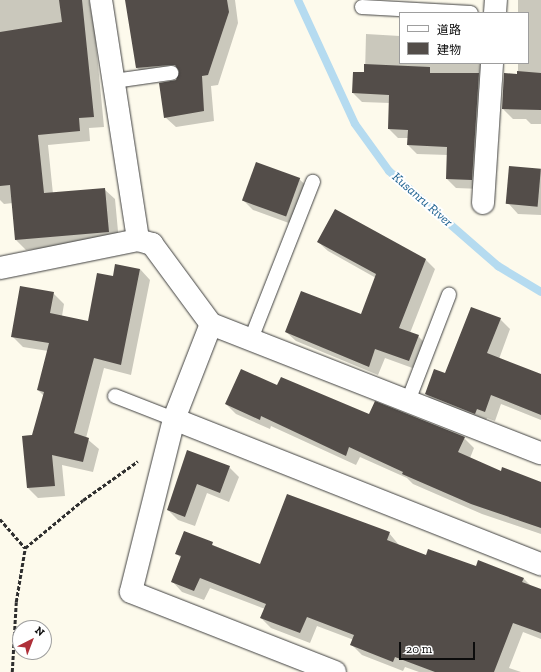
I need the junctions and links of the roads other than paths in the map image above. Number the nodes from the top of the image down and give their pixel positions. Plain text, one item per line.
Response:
1 (101, 0) edge
2 (496, 0) edge
3 (362, 7) dead end
4 (453, 12) edge
5 (495, 12) edge
6 (492, 64) edge
7 (171, 73) dead end
8 (114, 81) junction
9 (313, 182) dead end
10 (483, 203) dead end
11 (138, 240) junction
12 (0, 268) edge
13 (449, 295) dead end
14 (211, 324) junction
15 (251, 339) junction
16 (115, 396) dead end
17 (408, 401) junction
18 (171, 430) junction
19 (541, 453) edge
20 (541, 564) edge
21 (334, 672) edge

1 - 8 street
2 - 5 street
3 - 4 lane
6 - 10 street
7 - 8 lane
8 - 11 street
9 - 15 lane
11 - 12 street
11 - 14 street
13 - 17 lane
14 - 15 street
14 - 18 street
15 - 17 street
16 - 18 lane
17 - 19 street
18 - 20 street
18 - 21 street

